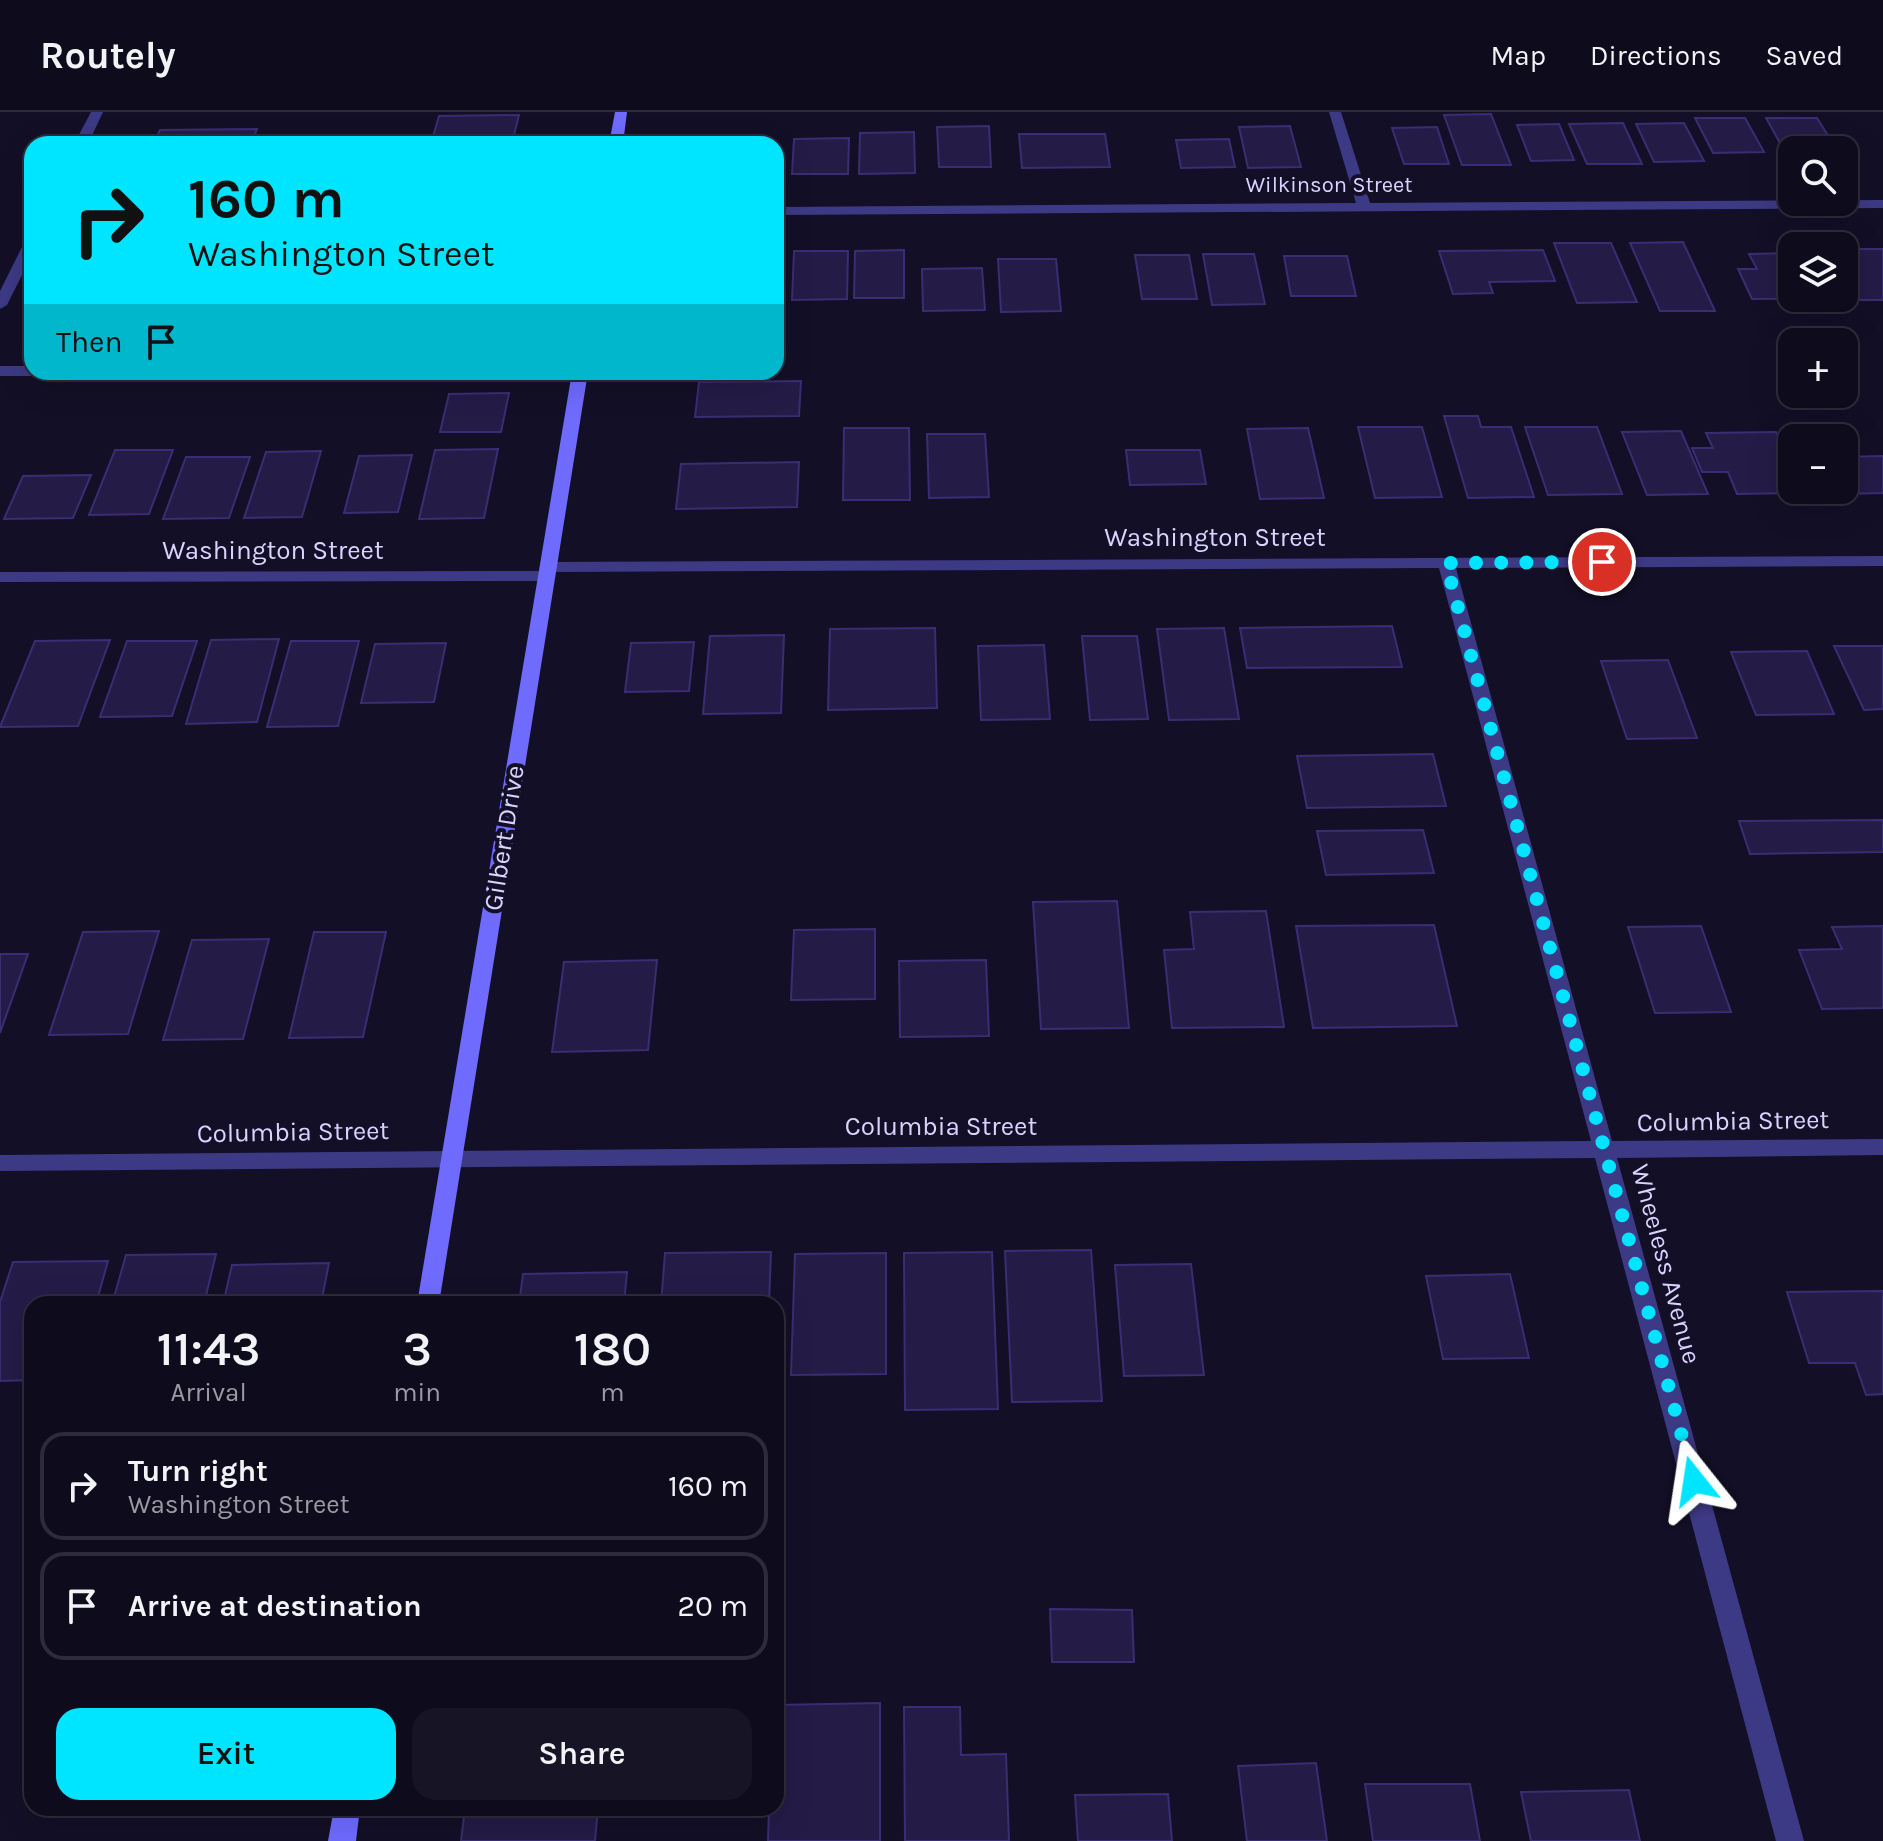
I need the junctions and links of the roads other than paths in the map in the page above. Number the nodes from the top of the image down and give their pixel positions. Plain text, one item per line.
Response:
1 (97, 112) edge
2 (621, 112) edge
3 (1335, 112) edge
4 (85, 136) edge
5 (617, 136) edge
6 (1883, 204) edge
7 (1364, 207) junction
8 (784, 211) edge
9 (24, 257) edge
10 (0, 305) edge
11 (0, 371) edge
12 (24, 371) edge
13 (579, 380) edge
14 (1883, 561) edge
15 (1446, 563) junction
16 (547, 571) junction
17 (0, 577) edge
18 (1883, 1147) edge
19 (1607, 1150) junction
20 (453, 1157) junction
21 (0, 1163) edge
22 (429, 1296) edge
23 (346, 1816) edge
24 (342, 1841) edge
25 (1790, 1841) edge

1 - 4 street
2 - 5 street
3 - 7 street
6 - 7 street, Wilkinson Street
7 - 8 street, Wilkinson Street
9 - 10 street
11 - 12 street
13 - 16 street, Gilbert Drive
14 - 15 street, Washington Street
15 - 16 street, Washington Street
15 - 19 street, Wheeless Avenue
16 - 17 street, Washington Street
16 - 20 street, Gilbert Drive
18 - 19 street, Columbia Street
19 - 20 street, Columbia Street
19 - 25 street, Wheeless Avenue
20 - 21 street, Columbia Street
20 - 22 street, Gilbert Drive
23 - 24 street

